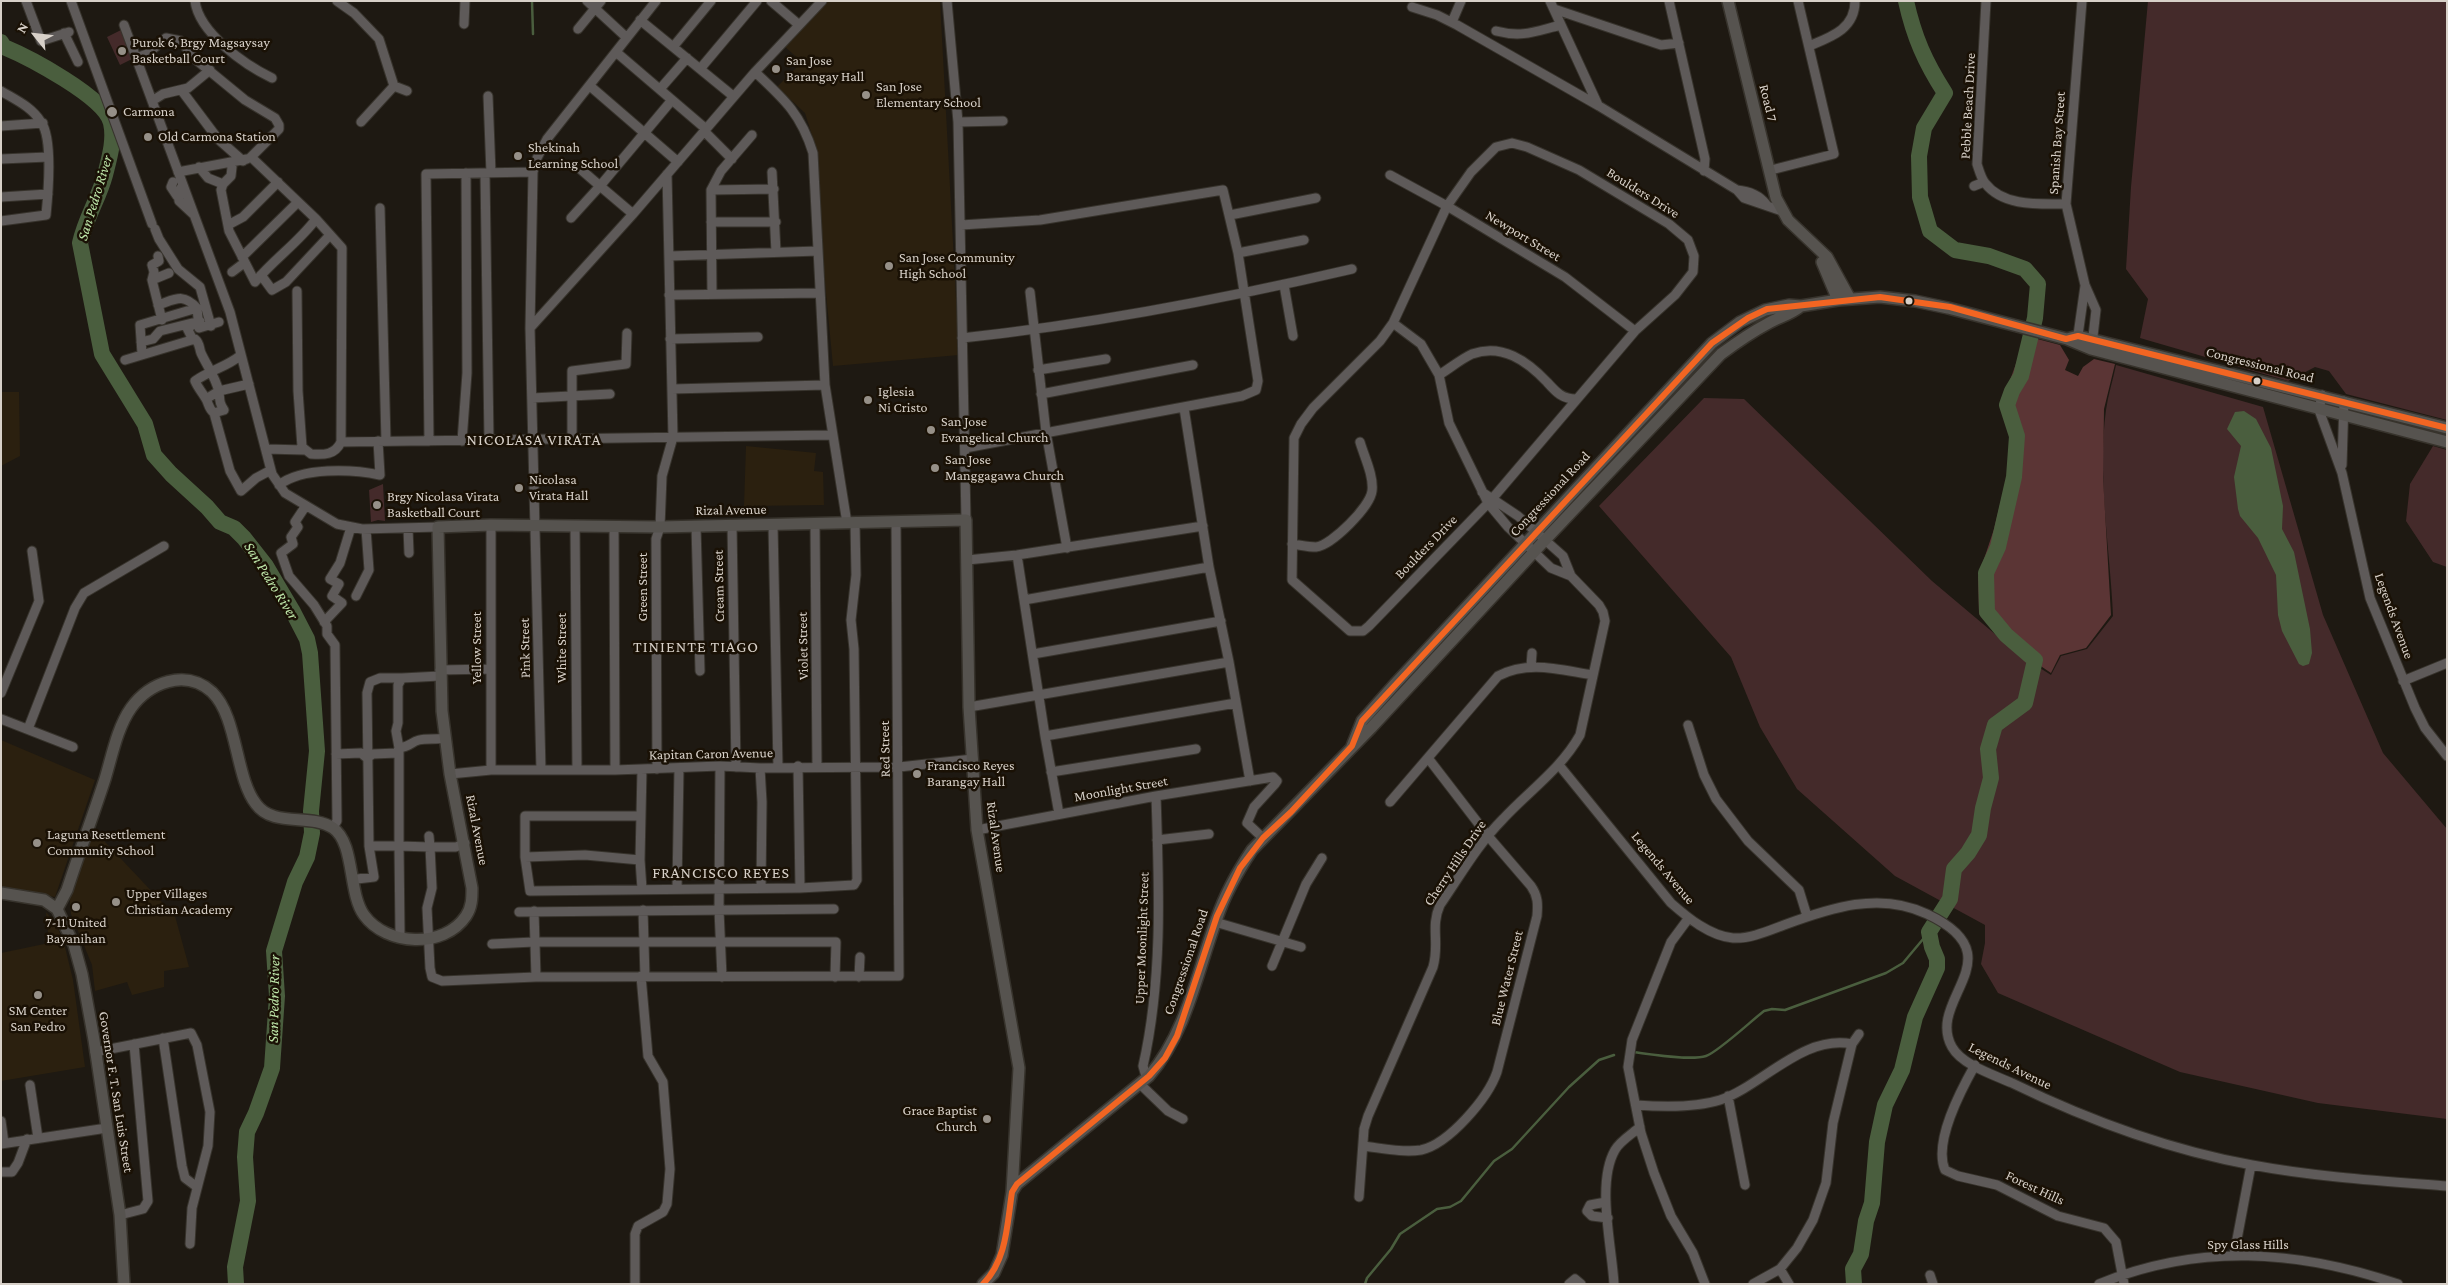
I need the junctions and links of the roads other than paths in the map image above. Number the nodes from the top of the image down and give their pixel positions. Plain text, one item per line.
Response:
1 (26, 1) edge
2 (71, 1) edge
3 (195, 1) edge
4 (337, 1) edge
5 (465, 1) edge
6 (587, 1) edge
7 (601, 1) edge
8 (656, 1) edge
9 (711, 1) edge
10 (757, 1) edge
11 (771, 1) edge
12 (822, 1) edge
13 (946, 1) edge
14 (1669, 1) edge
15 (1728, 1) edge
16 (1734, 1) edge
17 (1798, 1) edge
18 (1856, 1) edge
19 (1986, 1) edge
20 (2082, 1) edge
21 (1460, 4) edge
22 (1552, 5) edge
23 (1412, 7) dead end
24 (595, 9) junction
25 (640, 20) junction
26 (1452, 22) junction
27 (464, 24) dead end
28 (798, 24) junction
29 (1561, 24) junction
30 (124, 26) dead end
31 (578, 29) dead end
32 (1496, 31) dead end
33 (626, 37) junction
34 (1679, 43) junction
35 (1809, 46) junction
36 (672, 47) junction
37 (616, 52) junction
38 (136, 58) junction
39 (687, 58) junction
40 (78, 62) dead end
41 (700, 68) junction
42 (210, 70) junction
43 (755, 72) junction
44 (272, 78) dead end
45 (394, 86) junction
46 (590, 86) junction
47 (660, 89) junction
48 (407, 90) dead end
49 (1, 91) edge
50 (182, 91) junction
51 (488, 96) dead end
52 (733, 96) junction
53 (672, 100) junction
54 (152, 101) junction
55 (1599, 106) junction
56 (1003, 121) dead end
57 (361, 122) dead end
58 (958, 122) junction
59 (43, 123) junction
60 (1, 126) edge
61 (705, 130) junction
62 (646, 133) junction
63 (752, 135) dead end
64 (48, 157) junction
65 (1, 159) edge
66 (247, 159) junction
67 (732, 159) junction
68 (678, 162) junction
69 (199, 167) junction
70 (232, 167) dead end
71 (578, 168) dead end
72 (1775, 169) junction
73 (1704, 171) junction
74 (178, 172) junction
75 (533, 172) junction
76 (772, 172) dead end
77 (466, 173) junction
78 (488, 173) junction
79 (667, 174) junction
80 (1390, 175) dead end
81 (174, 182) dead end
82 (278, 182) junction
83 (1984, 182) junction
84 (223, 184) junction
85 (183, 186) junction
86 (600, 186) junction
87 (1974, 186) dead end
88 (774, 189) junction
89 (711, 190) junction
90 (48, 194) junction
91 (177, 196) junction
92 (1, 198) edge
93 (1316, 198) dead end
94 (298, 202) junction
95 (2066, 204) junction
96 (1448, 206) junction
97 (380, 208) dead end
98 (1782, 211) junction
99 (194, 214) junction
100 (633, 214) junction
101 (1230, 216) junction
102 (571, 218) dead end
103 (316, 219) junction
104 (1, 221) edge
105 (711, 222) junction
106 (776, 222) junction
107 (228, 225) junction
108 (961, 225) junction
109 (330, 234) junction
110 (1304, 240) dead end
111 (818, 251) junction
112 (776, 252) junction
113 (1238, 252) junction
114 (712, 254) junction
115 (158, 256) dead end
116 (670, 256) junction
117 (243, 260) junction
118 (1352, 269) dead end
119 (232, 272) dead end
120 (169, 273) dead end
121 (261, 275) junction
122 (152, 280) junction
123 (1284, 284) junction
124 (2085, 285) junction
125 (297, 292) dead end
126 (1030, 292) dead end
127 (820, 293) junction
128 (669, 294) junction
129 (712, 294) junction
130 (1244, 294) junction
131 (1844, 299) junction
132 (158, 305) junction
133 (1801, 306) junction
134 (197, 308) junction
135 (162, 320) junction
136 (200, 321) junction
137 (1393, 323) junction
138 (530, 328) junction
139 (1034, 330) junction
140 (1727, 331) junction
141 (1635, 332) junction
142 (627, 333) dead end
143 (758, 336) dead end
144 (1293, 336) dead end
145 (962, 338) junction
146 (670, 339) junction
147 (192, 340) junction
148 (2074, 340) junction
149 (141, 342) junction
150 (1735, 344) junction
151 (2092, 345) junction
152 (142, 354) junction
153 (241, 355) junction
154 (1106, 359) dead end
155 (125, 360) dead end
156 (1193, 365) dead end
157 (1038, 370) junction
158 (211, 371) junction
159 (1439, 375) junction
160 (249, 384) junction
161 (826, 384) junction
162 (672, 390) junction
163 (219, 391) junction
164 (610, 394) dead end
165 (1041, 394) junction
166 (2322, 395) junction
167 (571, 397) junction
168 (532, 398) junction
169 (206, 399) junction
170 (1576, 399) junction
171 (2344, 401) junction
172 (1184, 408) junction
173 (2319, 410) junction
174 (214, 413) junction
175 (2342, 416) junction
176 (2447, 428) edge
177 (1046, 432) junction
178 (832, 435) junction
179 (672, 436) junction
180 (532, 438) junction
181 (572, 438) junction
182 (489, 440) junction
183 (382, 441) junction
184 (429, 441) junction
185 (462, 441) junction
186 (341, 442) junction
187 (1360, 442) dead end
188 (2447, 442) edge
189 (266, 448) junction
190 (965, 448) junction
191 (304, 450) junction
192 (271, 470) junction
193 (2342, 473) junction
194 (280, 485) junction
195 (1490, 501) junction
196 (305, 507) junction
197 (966, 520) junction
198 (896, 522) junction
199 (851, 523) junction
200 (815, 524) junction
201 (491, 525) junction
202 (536, 525) junction
203 (732, 525) junction
204 (773, 525) junction
205 (575, 526) junction
206 (614, 526) junction
207 (696, 526) junction
208 (1203, 526) junction
209 (350, 527) junction
210 (660, 527) junction
211 (408, 528) junction
212 (438, 528) junction
213 (366, 529) junction
214 (1536, 531) junction
215 (1545, 540) junction
216 (1525, 543) junction
217 (1292, 544) junction
218 (164, 546) dead end
219 (1067, 548) junction
220 (32, 551) dead end
221 (1534, 551) junction
222 (408, 554) dead end
223 (1017, 555) junction
224 (967, 560) junction
225 (1209, 567) junction
226 (1571, 576) junction
227 (356, 596) dead end
228 (1024, 600) junction
229 (1221, 621) junction
230 (324, 622) junction
231 (1532, 653) dead end
232 (1033, 654) junction
233 (1229, 662) junction
234 (2447, 663) edge
235 (1530, 666) junction
236 (491, 668) junction
237 (700, 671) dead end
238 (440, 673) junction
239 (1593, 675) junction
240 (402, 678) junction
241 (2403, 681) junction
242 (1, 693) edge
243 (1039, 695) junction
244 (1236, 703) junction
245 (969, 707) junction
246 (1, 719) edge
247 (1688, 725) dead end
248 (28, 729) junction
249 (1045, 736) junction
250 (445, 738) junction
251 (1352, 746) junction
252 (73, 747) dead end
253 (399, 748) junction
254 (1196, 749) dead end
255 (336, 754) junction
256 (2447, 756) edge
257 (367, 758) junction
258 (1428, 758) junction
259 (972, 759) junction
260 (1560, 765) junction
261 (720, 766) junction
262 (798, 766) junction
263 (736, 767) junction
264 (778, 767) junction
265 (818, 767) junction
266 (855, 767) junction
267 (899, 767) junction
268 (679, 768) junction
269 (760, 768) junction
270 (642, 769) junction
271 (657, 769) junction
272 (492, 770) junction
273 (541, 770) junction
274 (577, 770) junction
275 (615, 770) junction
276 (1051, 772) junction
277 (450, 774) junction
278 (1250, 782) junction
279 (1156, 796) junction
280 (1390, 802) dead end
281 (1059, 814) junction
282 (641, 816) junction
283 (333, 827) junction
284 (977, 830) junction
285 (1209, 834) dead end
286 (429, 836) dead end
287 (1488, 836) junction
288 (1263, 838) junction
289 (1157, 840) junction
290 (465, 843) junction
291 (369, 846) junction
292 (399, 846) junction
293 (430, 847) junction
294 (525, 857) junction
295 (1322, 858) dead end
296 (640, 860) junction
297 (357, 879) dead end
298 (761, 887) junction
299 (677, 888) junction
300 (719, 888) junction
301 (800, 888) junction
302 (642, 889) junction
303 (1, 893) edge
304 (56, 909) junction
305 (834, 909) dead end
306 (643, 910) junction
307 (719, 910) junction
308 (534, 911) junction
309 (518, 912) dead end
310 (1807, 916) junction
311 (1688, 918) junction
312 (1215, 922) junction
313 (400, 932) dead end
314 (430, 938) junction
315 (1282, 941) junction
316 (534, 942) junction
317 (644, 942) junction
318 (720, 942) junction
319 (492, 944) dead end
320 (1301, 947) dead end
321 (860, 957) dead end
322 (1272, 966) dead end
323 (643, 976) junction
324 (536, 977) junction
325 (860, 977) junction
326 (722, 978) junction
327 (835, 978) junction
328 (1859, 1034) dead end
329 (163, 1038) junction
330 (134, 1044) junction
331 (1852, 1044) junction
332 (94, 1052) junction
333 (1975, 1065) junction
334 (1149, 1076) junction
335 (1140, 1084) junction
336 (30, 1085) dead end
337 (1728, 1096) junction
338 (1636, 1105) junction
339 (1182, 1119) dead end
340 (1, 1121) edge
341 (1640, 1127) junction
342 (107, 1128) junction
343 (38, 1138) junction
344 (27, 1140) junction
345 (3, 1143) edge
346 (1363, 1146) junction
347 (1014, 1158) junction
348 (2251, 1165) junction
349 (1031, 1171) junction
350 (1, 1172) edge
351 (1745, 1185) dead end
352 (2447, 1186) edge
353 (197, 1188) junction
354 (1012, 1192) junction
355 (1359, 1197) dead end
356 (1606, 1202) junction
357 (120, 1215) junction
358 (1608, 1218) junction
359 (190, 1244) dead end
360 (2234, 1255) junction
361 (1780, 1269) junction
362 (2123, 1274) junction
363 (124, 1284) edge
364 (635, 1284) edge
365 (982, 1284) edge
366 (1569, 1284) edge
367 (1581, 1284) edge
368 (1614, 1284) edge
369 (1705, 1284) edge
370 (1752, 1284) edge
371 (1789, 1284) edge
372 (2099, 1284) edge
373 (2124, 1284) edge
374 (2398, 1284) edge

1 - 40 street
2 - 136 street
3 - 44 street
4 - 45 street
5 - 27 street
6 - 24 street
7 - 24 street
8 - 25 street, Pink Street
9 - 36 street
10 - 41 street
11 - 28 street
12 - 28 street
13 - 58 street
14 - 34 street
15 - 98 main road, Road 7
16 - 72 main road, Road 7
17 - 35 street
18 - 35 street
19 - 83 street, Pebble Beach Drive
20 - 95 street, Spanish Bay Street
21 - 26 street
22 - 29 street
22 - 34 street
23 - 26 street
24 - 31 street
24 - 33 street
25 - 33 street, Pink Street
25 - 36 street
26 - 55 street
28 - 43 street
29 - 32 street
29 - 55 street
30 - 38 street
33 - 37 street, Pink Street
34 - 73 street
35 - 72 street
36 - 39 street
37 - 46 street, Pink Street
37 - 47 street
38 - 42 street
38 - 54 street
39 - 41 street
39 - 47 street
41 - 52 street
42 - 50 street
42 - 66 street
43 - 52 street
43 - 111 street
45 - 48 street
45 - 57 street
46 - 62 street
46 - 75 street, Pink Street
47 - 53 street
49 - 59 street
50 - 54 street
50 - 66 street
51 - 78 street
52 - 61 street
53 - 61 street
53 - 62 street
54 - 74 street
55 - 73 street
56 - 58 street
58 - 108 street
59 - 60 street
59 - 64 street
61 - 67 street
61 - 68 street
62 - 68 street
62 - 86 street
63 - 67 street
64 - 65 street
64 - 90 street
66 - 69 street
66 - 82 street
67 - 89 street
68 - 79 street
69 - 74 street
69 - 84 street
70 - 84 street
71 - 86 street
72 - 98 main road, Road 7
73 - 98 street
74 - 85 street
75 - 78 street
75 - 138 street, Pink Street
76 - 88 street
77 - 78 street
77 - 184 street
77 - 185 street
78 - 182 street
79 - 100 street
79 - 116 street, Green Street
80 - 96 street, Newport Street
81 - 91 street
82 - 94 street
82 - 107 street
83 - 87 street
83 - 95 street
84 - 107 street
85 - 91 street
85 - 99 street
86 - 100 street
86 - 102 street
88 - 89 street
88 - 106 street
89 - 105 street
90 - 92 street
90 - 104 street
91 - 99 street
93 - 101 street
94 - 103 street
94 - 117 street
95 - 124 street, Spanish Bay Street
96 - 137 street, Boulders Drive
96 - 141 street, Newport Street
96 - 141 street, Boulders Drive
97 - 183 street
98 - 131 main road, Road 7
99 - 153 street
100 - 138 street
101 - 108 street
101 - 113 street
103 - 109 street
103 - 121 street
105 - 106 street
105 - 114 street
106 - 112 street
107 - 117 street
108 - 145 street
109 - 121 street
109 - 186 street
110 - 113 street
111 - 112 street
111 - 127 street
112 - 114 street
113 - 130 street
114 - 116 street
114 - 129 street
115 - 122 street
116 - 128 street, Green Street
117 - 119 street
117 - 121 street
118 - 123 street
120 - 122 street
122 - 132 street
123 - 130 street
123 - 144 street
124 - 148 street, Spanish Bay Street
124 - 151 street, Spanish Bay Street
125 - 191 street
126 - 139 street
127 - 129 street
127 - 161 street
128 - 129 street
128 - 146 street, Green Street
130 - 139 street
130 - 172 street
131 - 133 main road, Congressional Road
131 - 148 main road, Congressional Road
132 - 134 street
132 - 135 street
133 - 140 main road, Congressional Road
133 - 150 main road, Congressional Road
134 - 135 street
134 - 136 street
135 - 149 street
136 - 147 street
136 - 149 street
137 - 159 street
137 - 217 street, Boulders Drive
138 - 168 street, Pink Street
139 - 145 street
139 - 157 street
140 - 150 main road
140 - 214 main road, Congressional Road
141 - 170 street, Boulders Drive
142 - 167 street
143 - 146 street
145 - 190 street
146 - 162 street, Green Street
147 - 152 street
147 - 158 street
148 - 151 main road, Congressional Road
149 - 152 street
150 - 215 main road, Congressional Road
151 - 166 main road, Congressional Road
151 - 173 main road, Congressional Road
152 - 155 street
153 - 158 street
153 - 160 street
154 - 157 street
156 - 165 street
157 - 165 street
158 - 163 street
158 - 169 street
159 - 170 street
159 - 195 street
160 - 163 street
160 - 189 street
161 - 162 street
161 - 178 street
162 - 179 street, Green Street
163 - 169 street
163 - 174 street
164 - 167 street
165 - 177 street
166 - 171 main road, Congressional Road
166 - 173 street
167 - 168 street
167 - 181 street
168 - 180 street, Pink Street
169 - 174 street
170 - 195 street, Boulders Drive
171 - 175 street, Legends Avenue
171 - 176 main road, Congressional Road
172 - 177 street
172 - 208 street
173 - 175 main road
173 - 193 street, Legends Avenue
174 - 192 street
175 - 188 main road
175 - 193 street, Legends Avenue
177 - 190 street
177 - 219 street
178 - 179 street
178 - 199 street
179 - 181 street
179 - 210 street, Green Street
180 - 181 street
180 - 182 street
180 - 202 street, Pink Street
182 - 185 street
183 - 184 street
183 - 186 street
183 - 194 street
184 - 185 street
186 - 191 street
187 - 217 street
189 - 191 street
189 - 192 street
190 - 197 street
192 - 194 street
193 - 241 street, Legends Avenue
194 - 196 street
195 - 214 street, Cherry Hills Drive
195 - 216 street, Cherry Hills Drive
195 - 217 street, Boulders Drive
196 - 209 street
196 - 230 street
197 - 198 main road, Rizal Avenue
197 - 224 main road, Rizal Avenue
198 - 199 main road, Rizal Avenue
198 - 267 street, Red Street
199 - 200 main road, Rizal Avenue
199 - 266 street
200 - 204 main road, Rizal Avenue
200 - 265 street, Violet Street
201 - 202 main road, Rizal Avenue
201 - 212 main road, Rizal Avenue
201 - 236 street, Yellow Street
202 - 205 main road, Rizal Avenue
202 - 273 street, Pink Street
203 - 204 main road, Rizal Avenue
203 - 207 main road, Rizal Avenue
203 - 263 street, Cream Street
204 - 264 street
205 - 206 main road, Rizal Avenue
205 - 274 street, White Street
206 - 210 main road, Rizal Avenue
206 - 275 street
207 - 210 main road, Rizal Avenue
207 - 237 street
208 - 219 street
208 - 225 street
209 - 213 street
209 - 230 street
210 - 271 street, Green Street
211 - 212 street
211 - 213 street
211 - 222 street
212 - 238 main road, Rizal Avenue
213 - 227 street
214 - 215 street, Cherry Hills Drive
214 - 216 main road, Congressional Road
215 - 221 main road, Congressional Road
215 - 226 street, Cherry Hills Drive
216 - 221 street, Cherry Hills Drive
216 - 251 main road, Congressional Road
218 - 248 street
219 - 223 street
220 - 242 street
221 - 226 street, Cherry Hills Drive
221 - 251 main road, Congressional Road
223 - 224 street
223 - 228 street
224 - 245 main road, Rizal Avenue
225 - 228 street
225 - 229 street
226 - 239 street, Cherry Hills Drive
228 - 232 street
229 - 232 street
229 - 233 street
230 - 255 street
231 - 235 street
232 - 243 street
233 - 243 street
233 - 244 street
234 - 241 street
235 - 239 street
235 - 258 street
236 - 238 street
236 - 272 street, Yellow Street
238 - 240 street
238 - 250 main road, Rizal Avenue
239 - 260 street, Cherry Hills Drive
240 - 253 street
240 - 257 street
241 - 256 street, Legends Avenue
243 - 245 street
243 - 249 street
244 - 249 street
244 - 278 street
245 - 259 main road, Rizal Avenue
246 - 248 street
247 - 310 street
248 - 252 street
249 - 276 street
250 - 253 street
250 - 277 main road, Rizal Avenue
251 - 288 main road, Congressional Road
253 - 257 street
253 - 292 street
254 - 276 street
255 - 257 street
255 - 283 street
257 - 291 street
258 - 280 street
258 - 287 street, Blue Water Street
259 - 267 street, Kapitan Caron Avenue
259 - 284 main road, Rizal Avenue
260 - 287 street, Cherry Hills Drive
260 - 311 street, Legends Avenue
261 - 263 street, Kapitan Caron Avenue
261 - 268 street, Kapitan Caron Avenue
261 - 300 street
262 - 264 street, Kapitan Caron Avenue
262 - 265 street, Kapitan Caron Avenue
262 - 301 street
263 - 269 street, Kapitan Caron Avenue
264 - 269 street, Kapitan Caron Avenue
265 - 266 street, Kapitan Caron Avenue
266 - 267 street, Kapitan Caron Avenue
266 - 301 street
267 - 325 street, Red Street
268 - 271 street, Kapitan Caron Avenue
268 - 299 street
269 - 298 street
270 - 271 street, Kapitan Caron Avenue
270 - 275 street, Kapitan Caron Avenue
270 - 282 street
272 - 273 street, Kapitan Caron Avenue
272 - 277 street, Kapitan Caron Avenue
273 - 274 street, Kapitan Caron Avenue
274 - 275 street, Kapitan Caron Avenue
276 - 281 street
277 - 290 main road, Rizal Avenue
278 - 279 street, Moonlight Street
278 - 288 street, Moonlight Street
279 - 281 street, Moonlight Street
279 - 289 street, Upper Moonlight Street
281 - 284 street, Moonlight Street
282 - 294 street
282 - 296 street
283 - 304 main road
283 - 314 main road, Rizal Avenue
284 - 347 main road, Rizal Avenue
285 - 289 street
286 - 293 street
287 - 346 street, Cherry Hills Drive
287 - 346 street, Blue Water Street
288 - 312 main road, Congressional Road
289 - 334 street, Upper Moonlight Street
290 - 293 street
290 - 314 main road, Rizal Avenue
291 - 292 street
291 - 297 street
292 - 293 street
292 - 313 street
293 - 314 street
294 - 296 street
294 - 302 street
295 - 315 street
296 - 302 street
298 - 300 street
298 - 301 street
299 - 300 street
299 - 302 street
300 - 307 street
303 - 304 main road
304 - 332 main road, Governor F. T. San Luis Street
305 - 307 street
306 - 307 street
306 - 308 street
306 - 317 street
307 - 318 street
308 - 309 street
308 - 316 street
310 - 311 street, Legends Avenue
310 - 333 street, Legends Avenue
311 - 338 street
312 - 315 street
312 - 334 main road, Congressional Road
314 - 324 street
315 - 320 street
315 - 322 street
316 - 317 street
316 - 319 street
316 - 324 street
317 - 318 street
317 - 323 street
318 - 326 street
318 - 327 street
321 - 325 street
323 - 324 street
323 - 326 street
323 - 364 street
325 - 327 street
326 - 327 street
328 - 331 street
329 - 330 street
329 - 353 street
329 - 353 street
330 - 332 street
330 - 357 street
331 - 337 street
331 - 361 street
332 - 342 main road, Governor F. T. San Luis Street
333 - 348 street, Legends Avenue
333 - 362 street, Forest Hills
334 - 335 main road, Congressional Road
335 - 339 street
335 - 349 main road, Congressional Road
336 - 343 street
337 - 338 street
337 - 351 street
338 - 341 street
340 - 345 street
341 - 356 street
341 - 369 street
342 - 343 street
342 - 357 main road, Governor F. T. San Luis Street
343 - 344 street
344 - 345 street
344 - 350 street
346 - 355 street, Cherry Hills Drive
347 - 349 main road
347 - 354 main road, Rizal Avenue
348 - 352 street, Legends Avenue
348 - 360 street
349 - 354 main road, Congressional Road
353 - 359 street
354 - 365 main road
356 - 358 street
356 - 358 street
357 - 363 main road, Governor F. T. San Luis Street
358 - 368 street
360 - 362 street, Spy Glass Hills
360 - 374 street, Spy Glass Hills
361 - 370 street
361 - 371 street
362 - 372 street, Spy Glass Hills
362 - 373 street, Forest Hills
366 - 367 street

